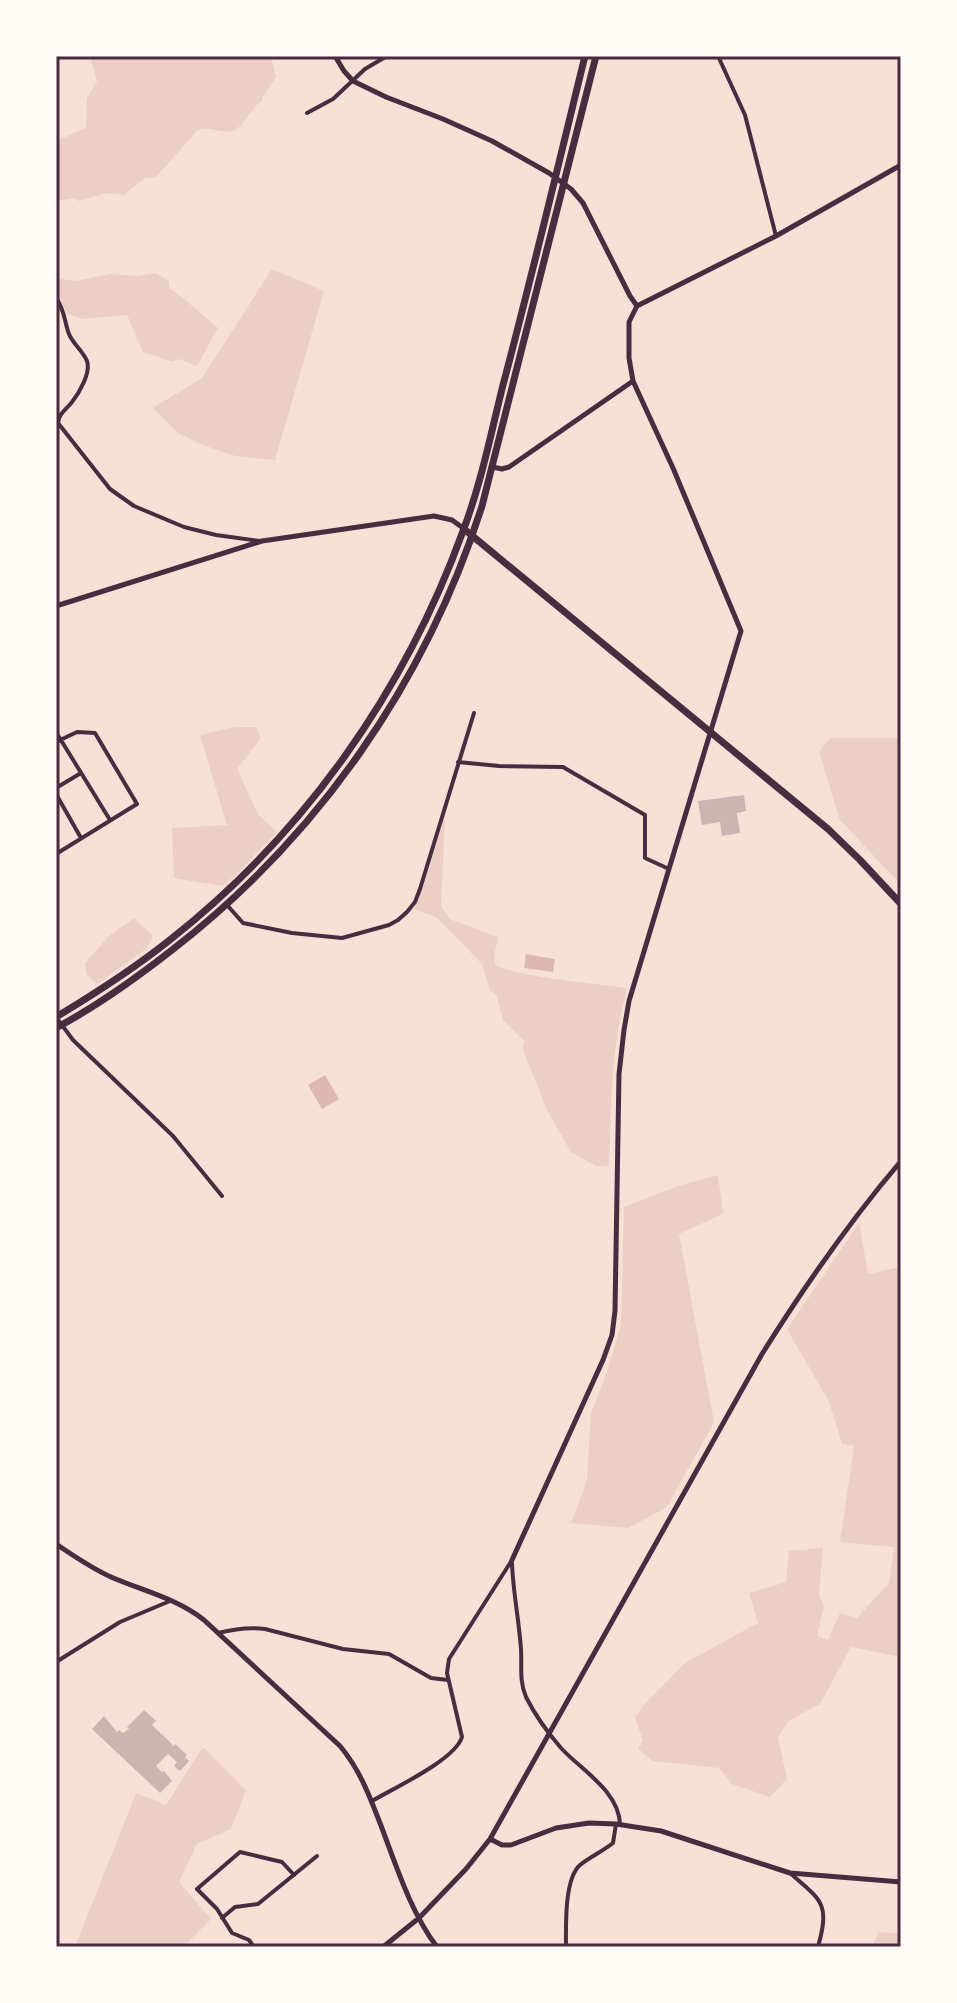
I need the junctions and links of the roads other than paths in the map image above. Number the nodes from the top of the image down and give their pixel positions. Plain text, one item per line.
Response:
1 (335, 56) edge
2 (387, 56) edge
3 (585, 56) edge
4 (596, 56) edge
5 (718, 56) edge
6 (353, 81) junction
7 (307, 113) dead end
8 (901, 165) edge
9 (555, 177) junction
10 (565, 184) junction
11 (776, 236) junction
12 (56, 298) edge
13 (637, 306) junction
14 (633, 381) junction
15 (493, 467) junction
16 (464, 529) junction
17 (472, 536) junction
18 (262, 541) junction
19 (56, 606) edge
20 (474, 713) dead end
21 (56, 732) edge
22 (711, 732) junction
23 (58, 741) edge
24 (458, 762) junction
25 (81, 773) junction
26 (56, 791) edge
27 (110, 820) junction
28 (81, 838) junction
29 (56, 854) edge
30 (669, 869) junction
31 (901, 904) edge
32 (227, 905) junction
33 (56, 1017) edge
34 (59, 1027) edge
35 (900, 1162) edge
36 (222, 1196) dead end
37 (56, 1544) edge
38 (512, 1560) junction
39 (173, 1600) junction
40 (218, 1633) junction
41 (56, 1662) edge
42 (448, 1680) junction
43 (549, 1733) junction
44 (372, 1801) junction
45 (618, 1824) junction
46 (490, 1839) junction
47 (317, 1856) dead end
48 (790, 1873) junction
49 (294, 1875) junction
50 (901, 1882) edge
51 (222, 1918) junction
52 (419, 1918) junction
53 (254, 1947) edge
54 (383, 1947) edge
55 (437, 1947) edge
56 (566, 1947) edge
57 (818, 1947) edge

1 - 6 street
2 - 6 street
3 - 9 main road
4 - 10 main road
5 - 11 street
6 - 7 street
6 - 9 street
8 - 11 street
9 - 10 street
9 - 16 main road
10 - 13 street
10 - 15 main road
11 - 13 street
12 - 18 street
13 - 14 street
14 - 15 street
14 - 22 street
15 - 17 main road
16 - 17 main road
16 - 18 street
16 - 33 main road
17 - 22 main road
17 - 32 main road
18 - 19 street
20 - 24 street
21 - 23 street
22 - 30 street
22 - 31 main road
23 - 25 street
23 - 27 street
24 - 30 street
24 - 32 street
25 - 26 street
25 - 27 street
26 - 28 street
27 - 28 street
28 - 29 street
30 - 38 street
32 - 34 main road
33 - 34 street
34 - 36 street
35 - 43 street
37 - 39 street
38 - 42 street
38 - 43 street
39 - 40 street
39 - 41 street
40 - 42 street
40 - 44 street
42 - 44 street
43 - 45 street
43 - 46 street
44 - 52 street
45 - 46 street
45 - 48 street
45 - 56 street
46 - 52 street
47 - 49 street
48 - 50 street
48 - 57 street
49 - 51 street
49 - 51 street
51 - 53 street
52 - 54 street
52 - 55 street

